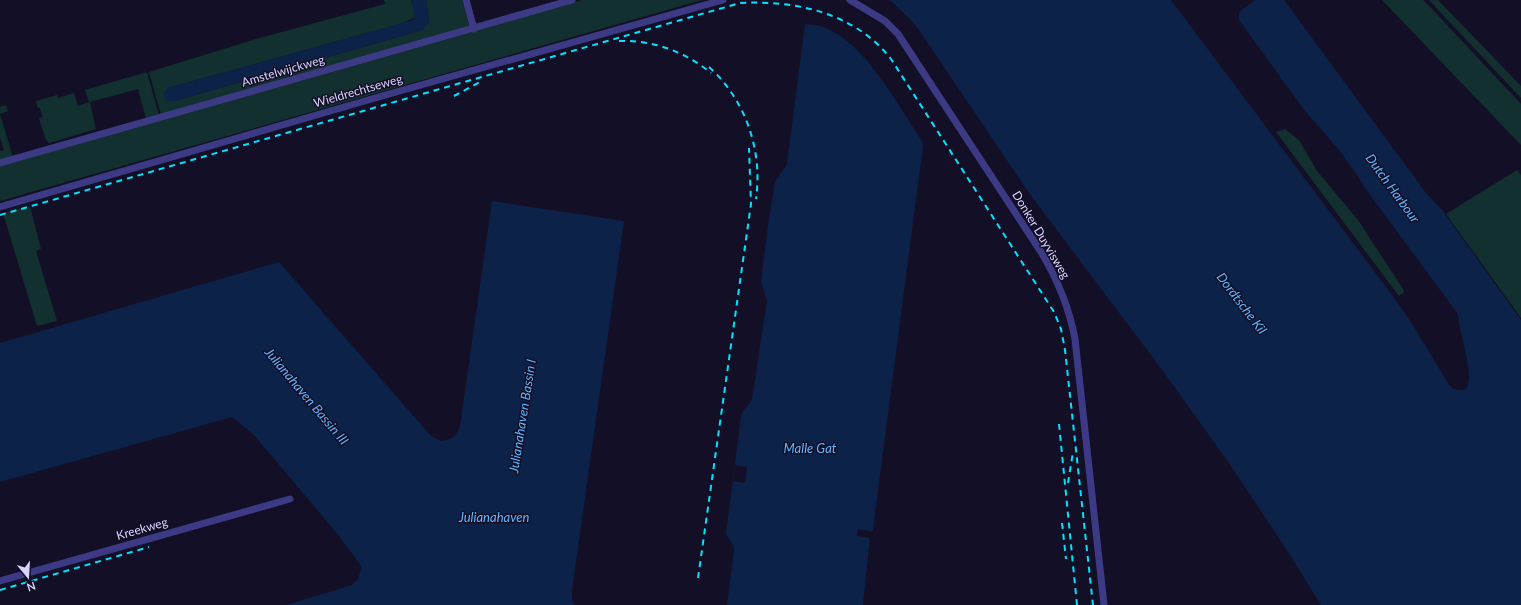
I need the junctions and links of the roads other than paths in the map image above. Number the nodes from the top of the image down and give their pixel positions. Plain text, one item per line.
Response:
1 (466, 0) edge
2 (572, 0) edge
3 (723, 0) edge
4 (850, 0) edge
5 (474, 29) junction
6 (0, 163) edge
7 (0, 207) edge
8 (290, 498) dead end
9 (0, 581) edge
10 (1104, 605) edge

1 - 5 street
2 - 5 street, Amstelwijckweg
3 - 7 street, Wieldrechtseweg
4 - 10 street, Donker Duyvisweg
5 - 6 street, Amstelwijckweg
8 - 9 street, Kreekweg

